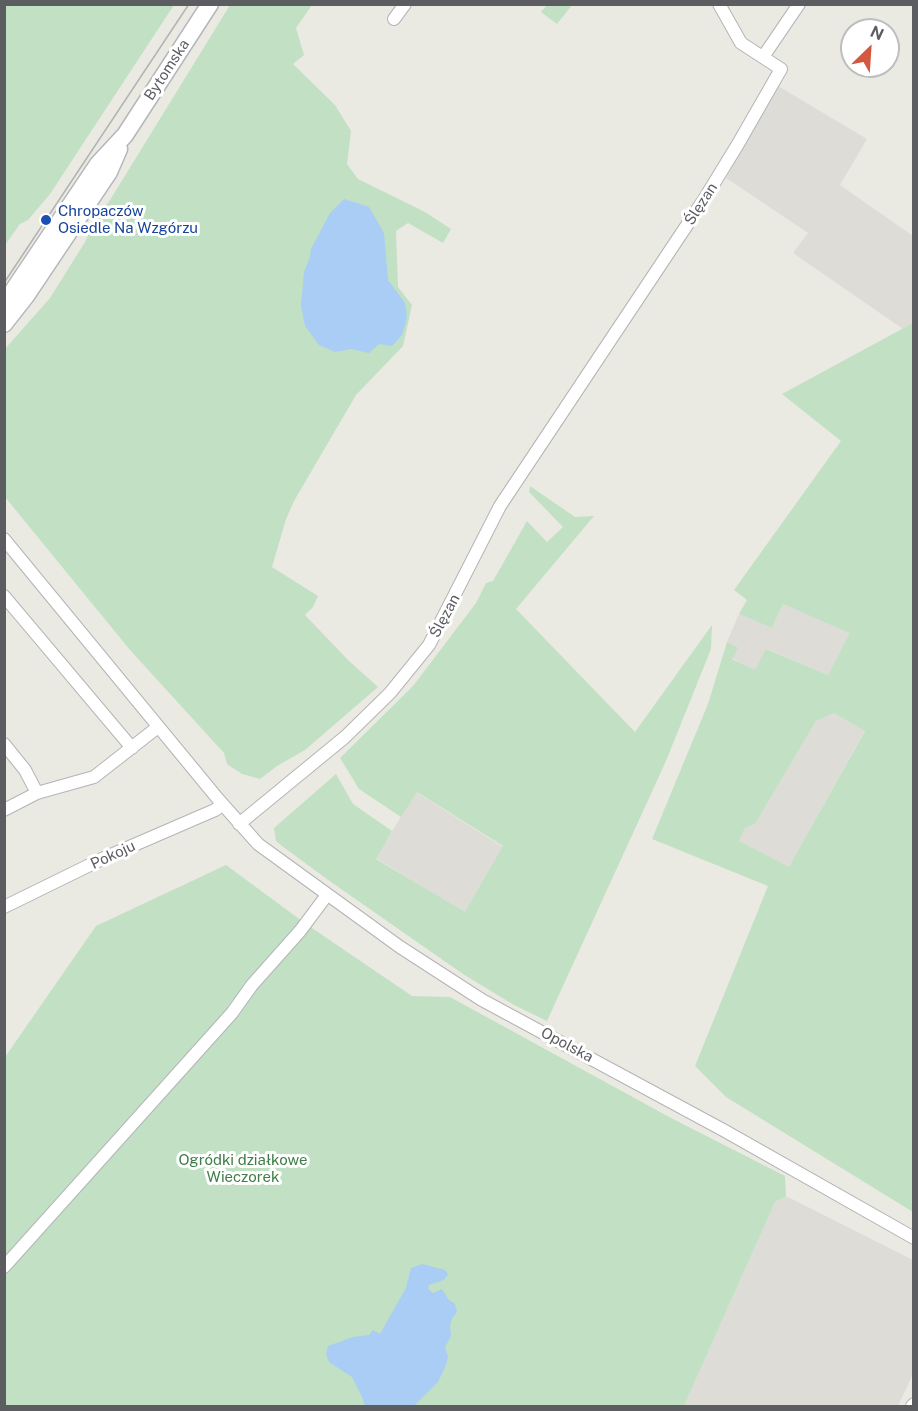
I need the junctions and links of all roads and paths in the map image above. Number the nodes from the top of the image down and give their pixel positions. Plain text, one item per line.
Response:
1 (210, 4) edge
2 (405, 4) edge
3 (719, 4) edge
4 (799, 4) edge
5 (394, 19) dead end
6 (763, 57) junction
7 (125, 135) junction
8 (4, 304) edge
9 (4, 324) edge
10 (4, 539) edge
11 (4, 596) edge
12 (158, 727) junction
13 (4, 744) edge
14 (132, 748) junction
15 (37, 793) junction
16 (222, 805) junction
17 (4, 810) edge
18 (239, 824) junction
19 (327, 894) junction
20 (4, 907) edge
21 (914, 1238) edge
22 (4, 1267) edge

1 - 7 main road, Bytomska
2 - 5 street
3 - 6 street, Ślęzan
4 - 6 street
6 - 18 street, Ślęzan
7 - 8 main road, Bytomska
7 - 9 main road, Bytomska
10 - 12 street
11 - 14 street
12 - 14 street
12 - 16 street
13 - 15 street
14 - 15 street
15 - 17 street
16 - 18 street
16 - 20 street, Pokoju
18 - 19 street, Opolska
19 - 21 street, Opolska
19 - 22 street

